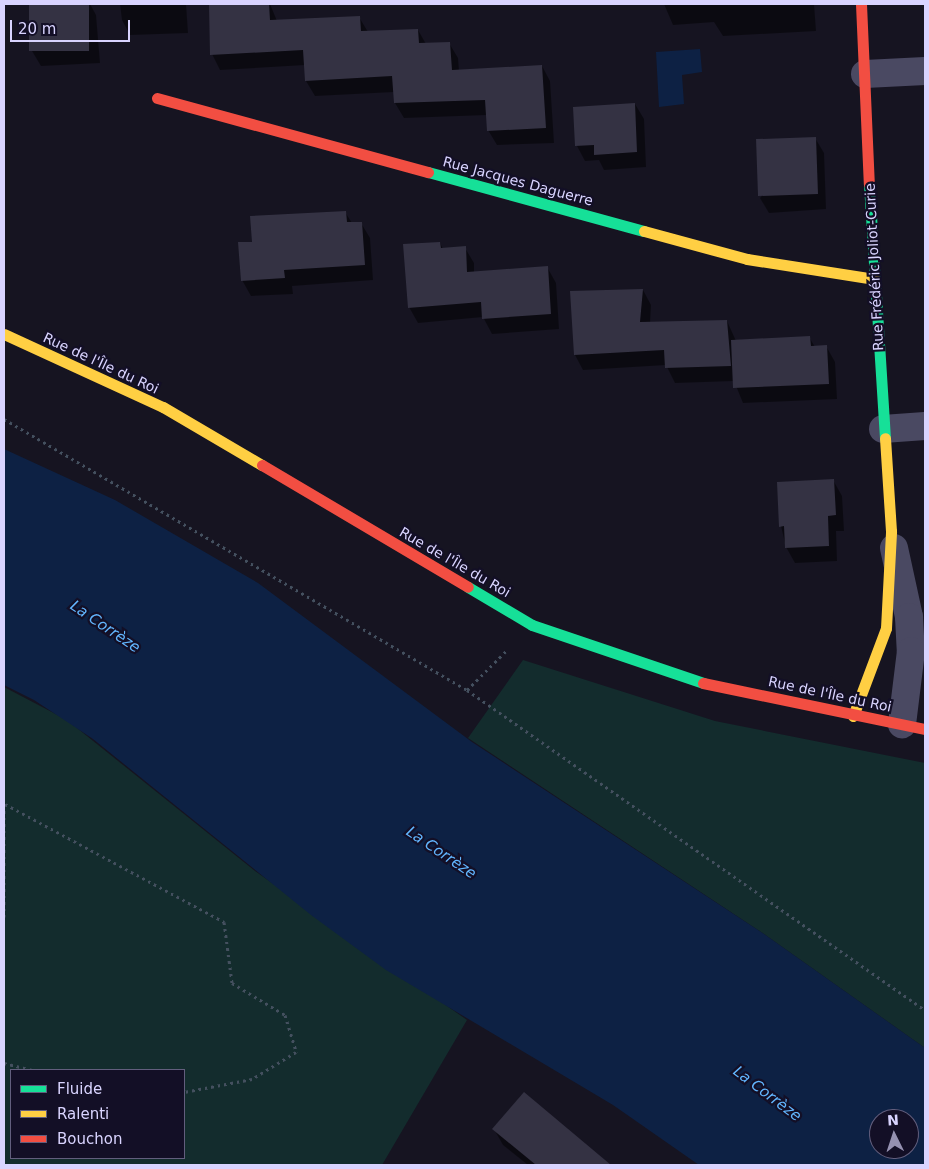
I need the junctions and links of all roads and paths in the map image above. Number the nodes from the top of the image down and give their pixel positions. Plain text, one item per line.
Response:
1 (861, 4) edge
2 (925, 71) edge
3 (865, 74) junction
4 (157, 98) dead end
5 (874, 278) junction
6 (4, 334) edge
7 (4, 419) edge
8 (925, 426) edge
9 (883, 429) junction
10 (891, 531) junction
11 (532, 624) junction
12 (468, 690) junction
13 (854, 716) junction
14 (913, 727) edge
15 (4, 803) edge
16 (4, 917) edge
17 (925, 1010) edge
18 (4, 1063) edge
19 (29, 1069) edge
20 (185, 1092) edge

1 - 3 street, Rue Frédéric Joliot-Curie
2 - 3 street
3 - 5 street, Rue Frédéric Joliot-Curie
4 - 5 street, Rue Jacques Daguerre
5 - 9 street, Rue Frédéric Joliot-Curie
6 - 11 street, Rue de l'Île du Roi
7 - 12 path
8 - 9 street
9 - 10 street, Rue Frédéric Joliot-Curie
10 - 13 street, Rue Frédéric Joliot-Curie
10 - 14 street, Rue Frédéric Joliot-Curie
11 - 12 path
11 - 13 street, Rue de l'Île du Roi
12 - 17 path
13 - 14 street, Rue de l'Île du Roi
15 - 16 path
15 - 20 path
18 - 19 path

